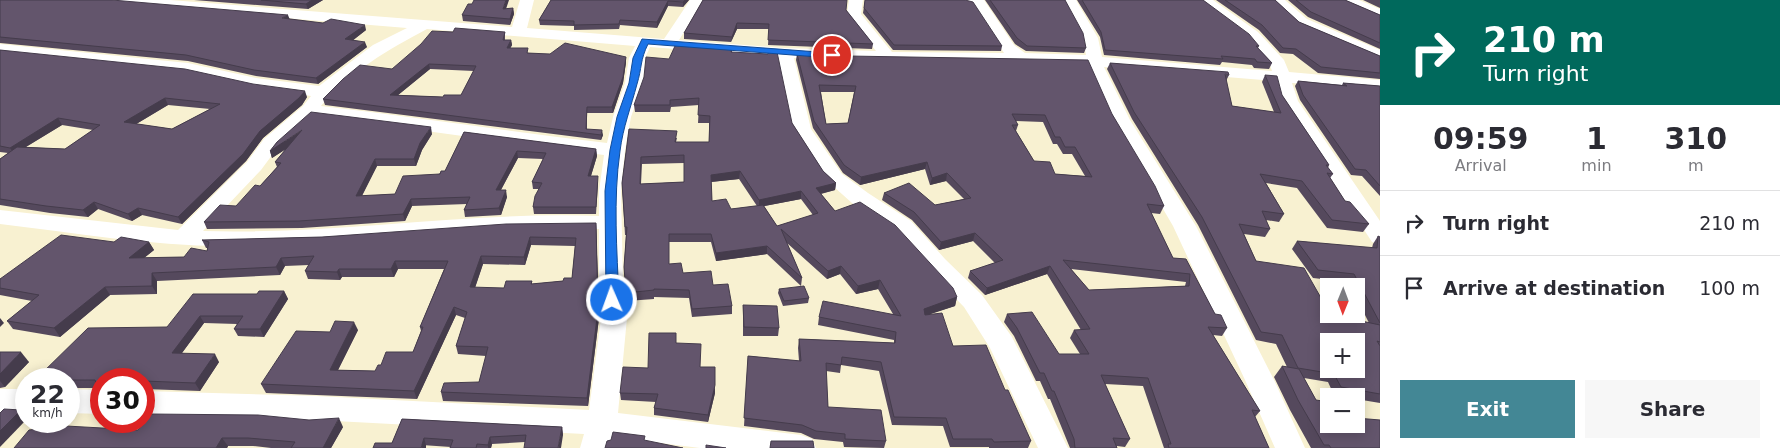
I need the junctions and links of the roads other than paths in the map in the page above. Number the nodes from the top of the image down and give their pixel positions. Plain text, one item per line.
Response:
1 (116, 0) edge
2 (527, 0) edge
3 (697, 0) edge
4 (856, 0) edge
5 (969, 0) edge
6 (1069, 0) edge
7 (1204, 0) edge
8 (1277, 0) edge
9 (1348, 0) edge
10 (1380, 15) edge
11 (424, 24) junction
12 (518, 32) junction
13 (645, 41) junction
14 (669, 44) junction
15 (0, 49) edge
16 (785, 53) junction
17 (887, 56) junction
18 (1019, 56) junction
19 (1380, 56) edge
20 (1093, 60) junction
21 (1280, 76) junction
22 (1380, 85) edge
23 (323, 92) junction
24 (309, 110) junction
25 (615, 150) junction
26 (0, 217) edge
27 (611, 223) junction
28 (1380, 237) edge
29 (183, 238) junction
30 (0, 401) edge
31 (15, 401) edge
32 (155, 403) edge
33 (598, 436) edge
34 (801, 448) edge
35 (1053, 448) edge
36 (1290, 448) edge

1 - 11 street
2 - 12 street
3 - 14 street
4 - 17 street
5 - 18 street
6 - 20 street
7 - 21 street
8 - 19 street
9 - 10 street
11 - 12 street
11 - 23 street
12 - 13 street
13 - 14 street
13 - 25 street
14 - 16 street
15 - 23 street
16 - 17 street
16 - 35 street
17 - 18 street
18 - 20 street
20 - 21 street
20 - 36 street
21 - 22 street
21 - 28 street
23 - 24 street
24 - 25 street
24 - 29 street
25 - 27 street
26 - 29 street
27 - 29 street
27 - 33 street
30 - 31 street
32 - 33 street
33 - 34 street

